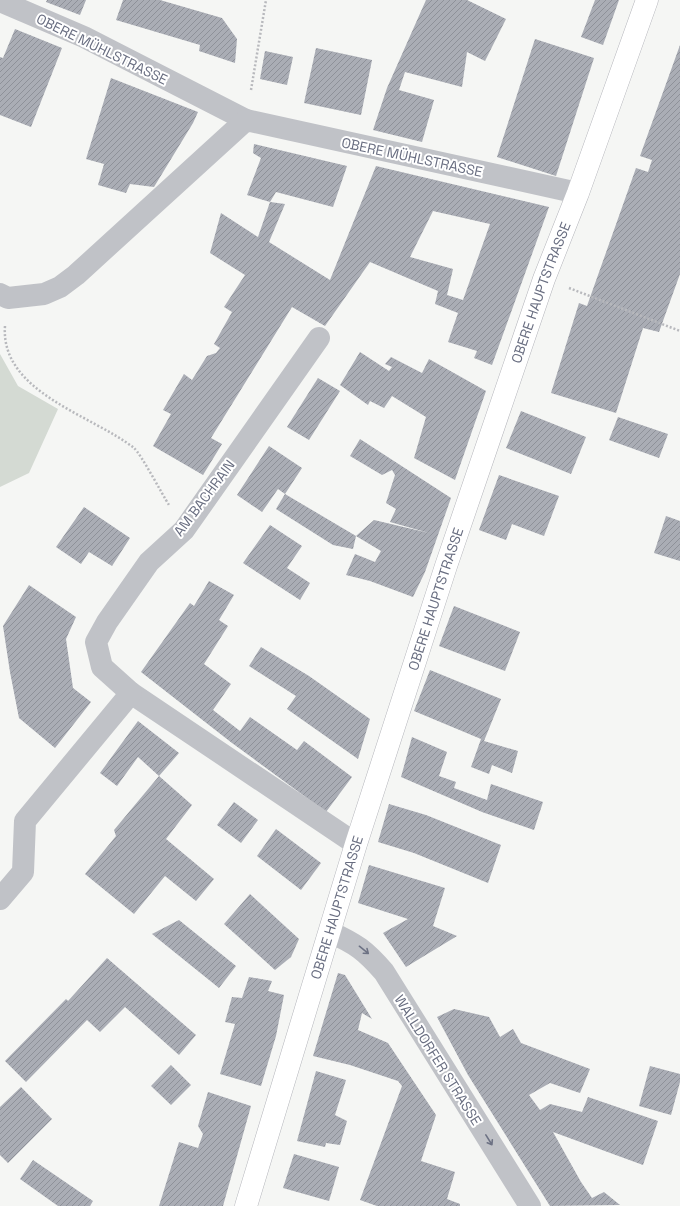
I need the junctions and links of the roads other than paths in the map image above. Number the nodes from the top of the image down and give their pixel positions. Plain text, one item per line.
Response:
1 (647, 0) edge
2 (0, 1) edge
3 (246, 120) junction
4 (578, 193) junction
5 (4, 296) edge
6 (319, 338) dead end
7 (131, 693) junction
8 (356, 844) junction
9 (0, 899) edge
10 (330, 932) junction
11 (246, 1206) edge
12 (530, 1206) edge

1 - 4 main road, OBERE HAUPTSTRASSE
2 - 3 street, OBERE MÜHLSTRASSE
3 - 4 street, OBERE MÜHLSTRASSE
3 - 5 street
4 - 8 main road, OBERE HAUPTSTRASSE
6 - 7 street, AM BACHRAIN
7 - 8 street, AM BACHRAIN
7 - 9 street
8 - 10 main road, OBERE HAUPTSTRASSE
10 - 11 main road, OBERE HAUPTSTRASSE
10 -> 12 street, WALLDORFER STRASSE

